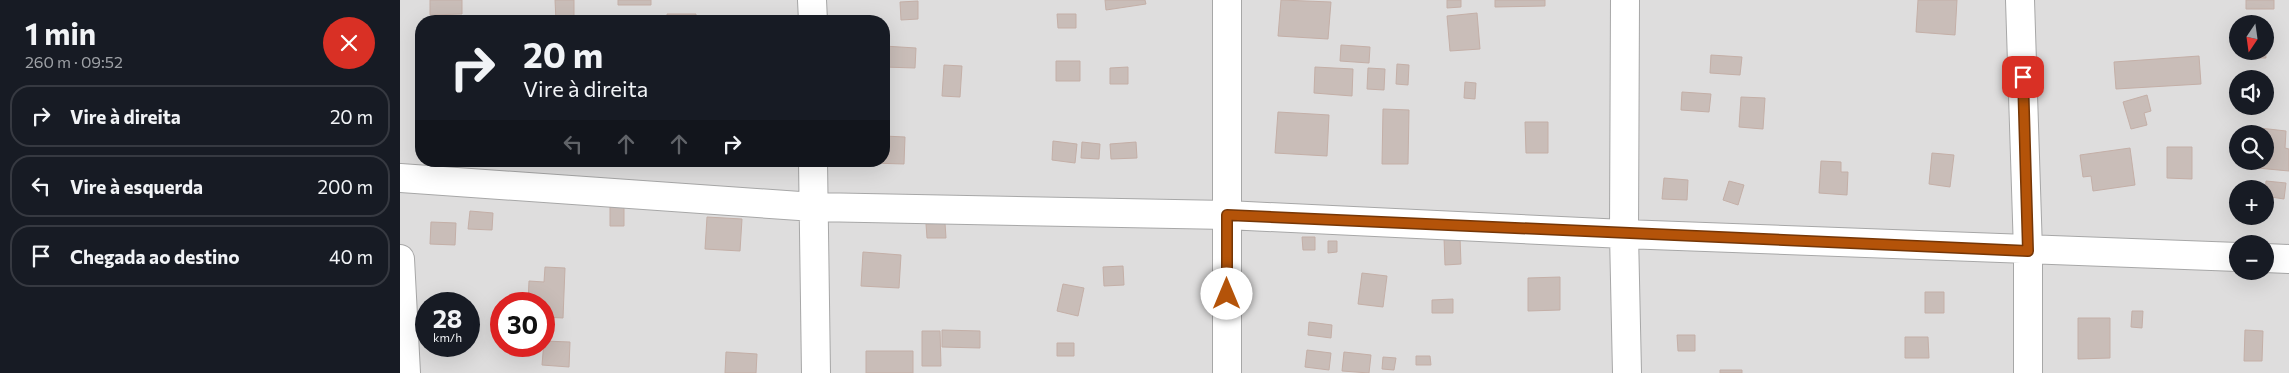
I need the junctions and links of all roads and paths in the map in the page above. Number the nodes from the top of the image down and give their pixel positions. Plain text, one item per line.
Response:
1 (812, 0) edge
2 (1227, 0) edge
3 (1625, 0) edge
4 (2020, 0) edge
5 (812, 15) edge
6 (813, 167) edge
7 (400, 178) edge
8 (814, 207) junction
9 (1227, 215) junction
10 (1624, 234) junction
11 (2028, 251) junction
12 (2229, 257) edge
13 (2274, 258) edge
14 (2289, 259) edge
15 (400, 260) edge
16 (406, 373) edge
17 (816, 373) edge
18 (1227, 373) edge
19 (1627, 373) edge
20 (2028, 373) edge

1 - 5 street
2 - 9 street
3 - 10 street
4 - 11 street
6 - 8 street
7 - 8 street
8 - 9 street
8 - 17 street
9 - 10 street
9 - 18 street
10 - 11 street
10 - 19 street
11 - 12 street
11 - 20 street
13 - 14 street
15 - 16 street

